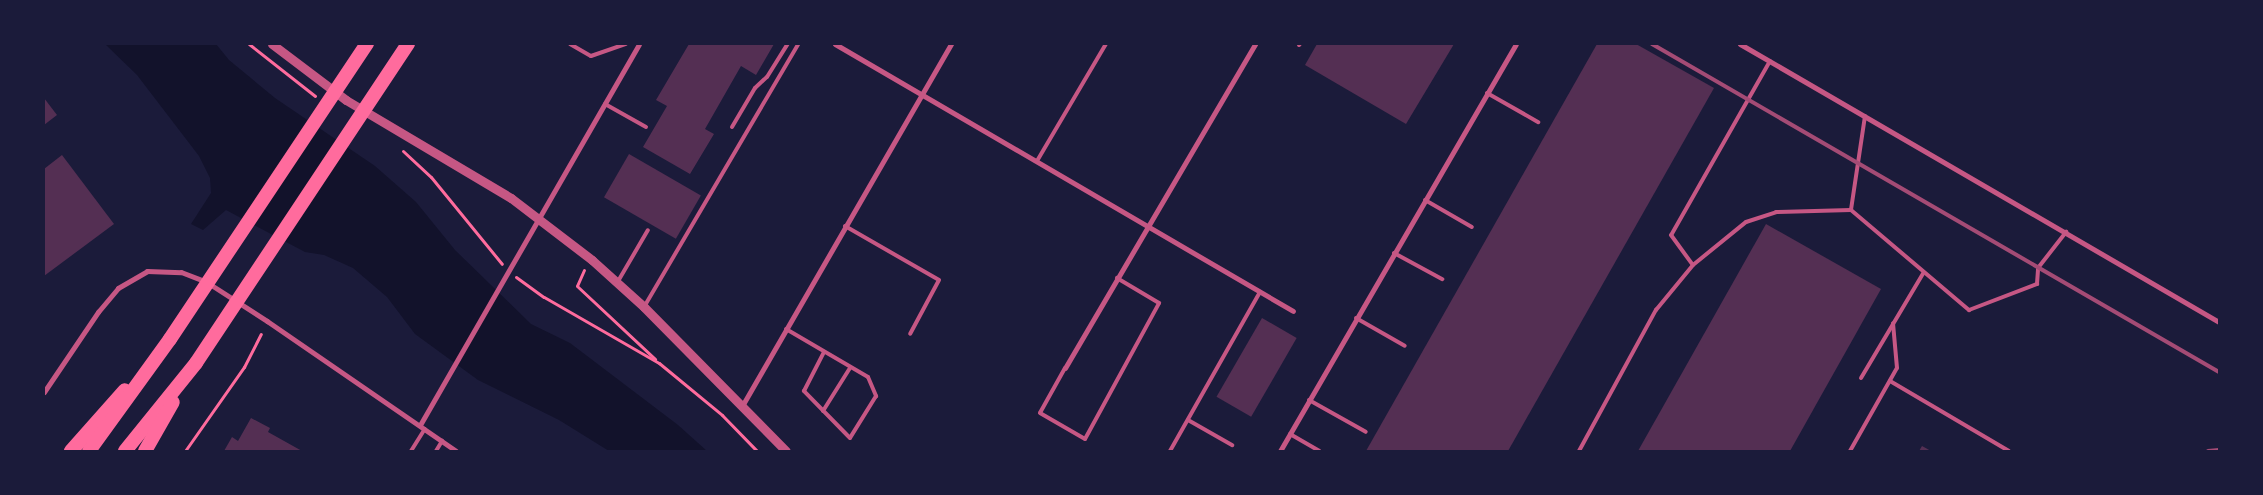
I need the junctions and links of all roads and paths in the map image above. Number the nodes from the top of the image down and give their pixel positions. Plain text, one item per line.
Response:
1 (249, 44) edge
2 (272, 44) edge
3 (408, 44) edge
4 (570, 44) edge
5 (626, 44) edge
6 (639, 44) edge
7 (788, 44) edge
8 (798, 44) edge
9 (835, 44) edge
10 (951, 44) edge
11 (1106, 44) edge
12 (1255, 44) edge
13 (1516, 44) edge
14 (1740, 44) edge
15 (363, 50) edge
16 (1770, 61) junction
17 (1487, 93) junction
18 (921, 94) junction
19 (324, 102) dead end
20 (605, 104) junction
21 (1865, 116) junction
22 (1538, 122) dead end
23 (646, 127) dead end
24 (732, 127) dead end
25 (398, 148) dead end
26 (1036, 162) junction
27 (1425, 200) junction
28 (1851, 210) junction
29 (540, 221) junction
30 (845, 226) junction
31 (1146, 226) junction
32 (1472, 227) dead end
33 (648, 230) dead end
34 (2066, 232) junction
35 (1394, 253) junction
36 (1693, 265) junction
37 (504, 266) dead end
38 (584, 270) dead end
39 (1924, 272) junction
40 (511, 273) dead end
41 (1117, 278) junction
42 (1442, 279) dead end
43 (617, 283) junction
44 (1260, 292) junction
45 (644, 306) junction
46 (1293, 311) dead end
47 (1356, 318) junction
48 (2219, 322) edge
49 (1893, 324) junction
50 (786, 329) junction
51 (260, 334) dead end
52 (910, 334) dead end
53 (170, 339) junction
54 (1405, 346) dead end
55 (824, 352) junction
56 (196, 362) junction
57 (659, 363) junction
58 (850, 368) junction
59 (1065, 368) joint
60 (1861, 378) dead end
61 (1890, 381) junction
62 (44, 392) edge
63 (1309, 400) junction
64 (742, 406) junction
65 (824, 411) junction
66 (1188, 420) junction
67 (420, 425) junction
68 (425, 429) junction
69 (1366, 432) dead end
70 (1290, 434) junction
71 (442, 441) junction
72 (1232, 445) dead end
73 (71, 451) edge
74 (89, 451) edge
75 (124, 451) edge
76 (144, 451) edge
77 (185, 451) edge
78 (411, 451) edge
79 (436, 451) edge
80 (456, 451) edge
81 (757, 451) edge
82 (786, 451) edge
83 (1170, 451) edge
84 (1280, 451) edge
85 (1320, 451) edge
86 (1579, 451) edge
87 (1850, 451) edge
88 (2009, 451) edge

1 - 19 path
2 - 29 street
3 - 56 highway
4 - 5 lane
6 - 20 street
7 - 24 lane
8 - 45 lane
9 - 18 street
10 - 18 street
11 - 26 lane
12 - 31 street
13 - 17 street
14 - 16 street
15 - 53 highway
16 - 21 street
16 - 36 lane
17 - 22 lane
17 - 27 street
18 - 26 street
18 - 30 street
20 - 23 lane
20 - 29 street
21 - 28 lane
21 - 34 street
25 - 37 path
26 - 31 street
27 - 32 lane
27 - 35 street
28 - 36 lane
28 - 39 lane
29 - 43 street
29 - 67 street
30 - 50 street
30 - 52 lane
31 - 41 street
31 - 44 street
33 - 43 lane
34 - 39 lane
34 - 48 street
35 - 42 lane
35 - 47 street
36 - 86 lane
38 - 57 path
39 - 49 lane
40 - 57 path
41 - 59 street
41 - 59 lane
43 - 45 street
44 - 46 street
44 - 66 lane
45 - 64 street
47 - 54 lane
47 - 63 street
49 - 60 lane
49 - 61 lane
50 - 55 lane
50 - 64 street
51 - 77 path
53 - 73 highway
53 - 74 highway
55 - 58 lane
55 - 65 lane
56 - 75 highway
56 - 76 highway
57 - 81 path
58 - 65 lane
58 - 65 lane
61 - 87 lane
61 - 88 lane
62 - 67 street
63 - 69 lane
63 - 70 street
64 - 82 street
66 - 72 lane
66 - 83 lane
67 - 68 street
68 - 71 street
68 - 78 lane
70 - 84 street
70 - 85 lane
71 - 79 lane
71 - 80 street

